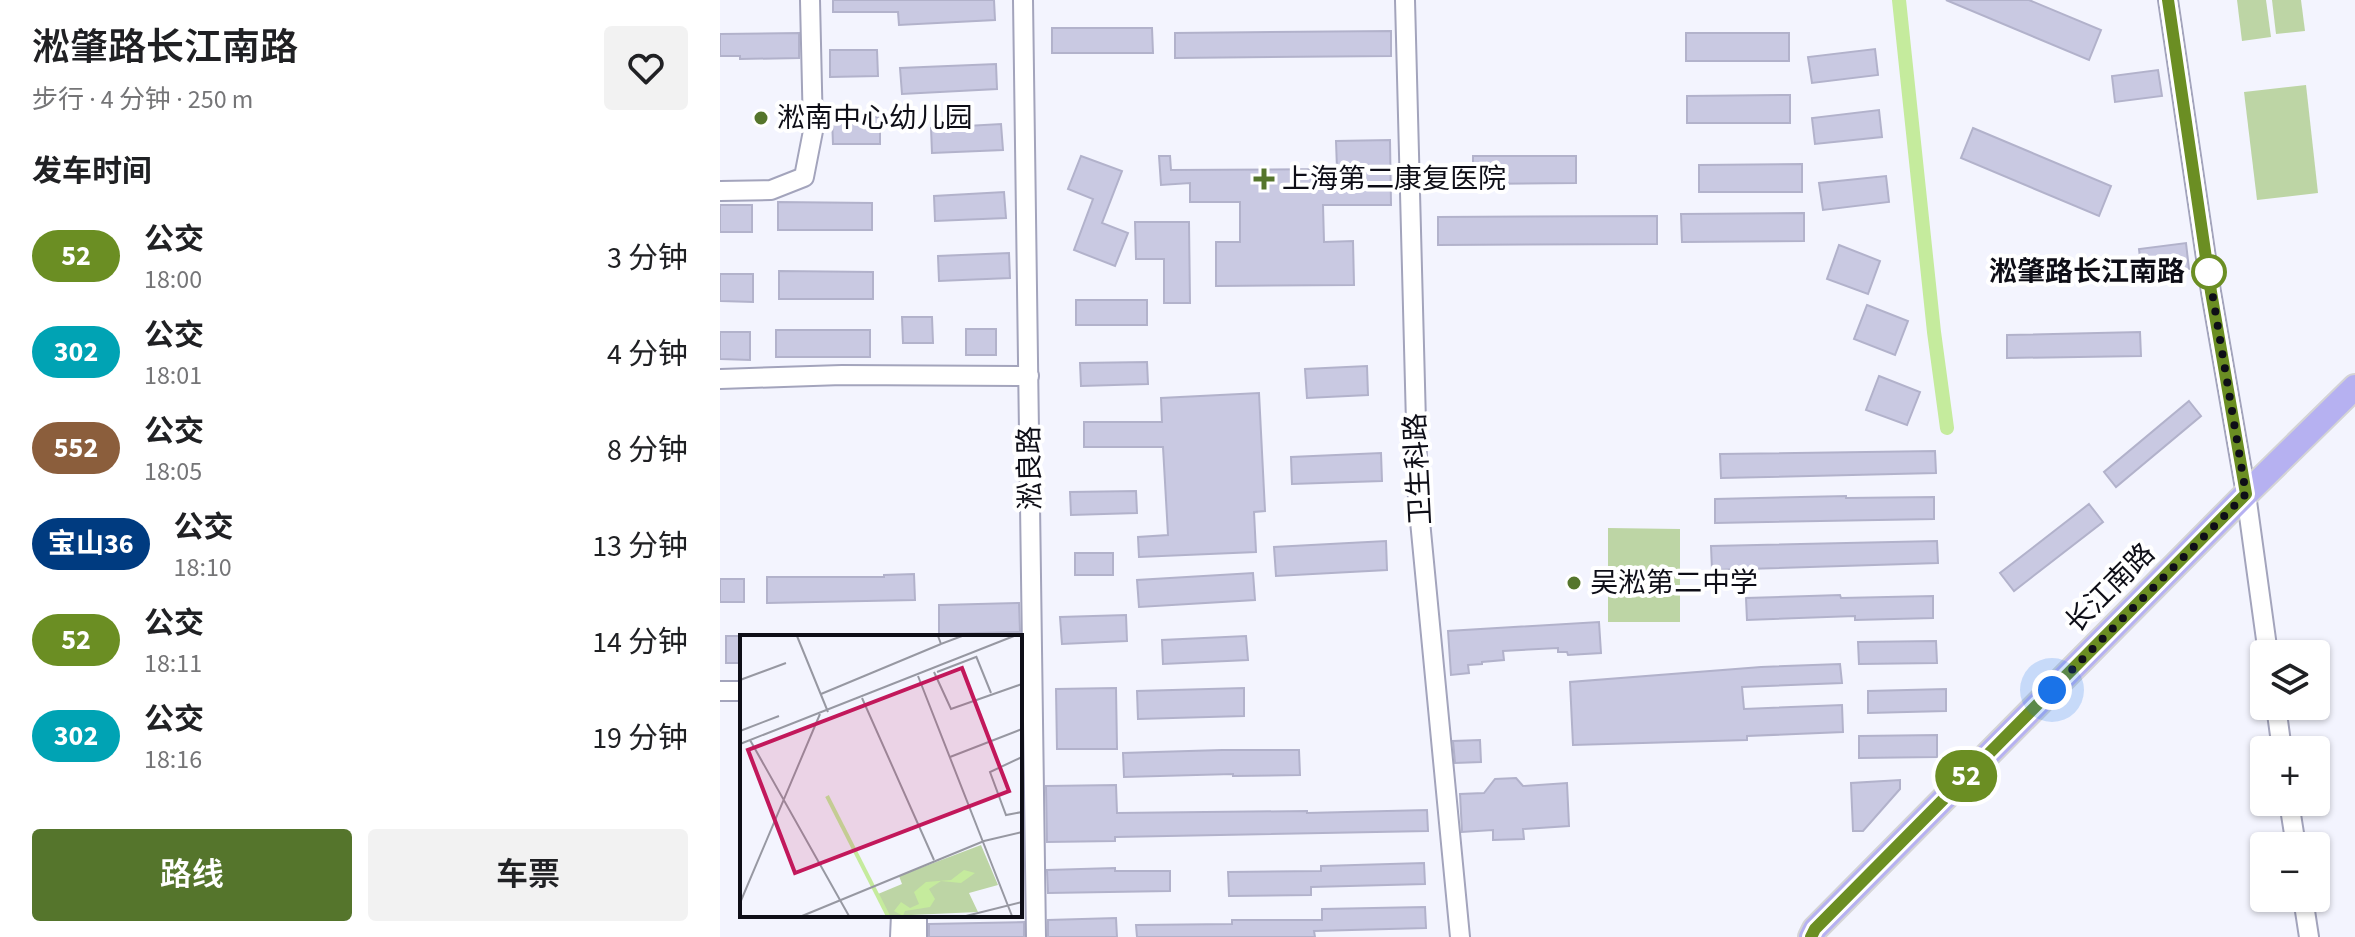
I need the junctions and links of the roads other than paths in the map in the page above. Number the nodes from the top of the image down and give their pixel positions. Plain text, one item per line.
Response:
1 (810, 0) edge
2 (1023, 0) edge
3 (1405, 0) edge
4 (2168, 0) edge
5 (720, 191) edge
6 (1029, 376) junction
7 (720, 379) edge
8 (2355, 387) edge
9 (2246, 494) junction
10 (2266, 640) edge
11 (2305, 912) edge
12 (901, 917) edge
13 (900, 937) edge
14 (1036, 937) edge
15 (1460, 937) edge
16 (1811, 937) edge
17 (2309, 937) edge

1 - 5 street
2 - 6 street, 淞良路
3 - 15 street, 卫生科路
4 - 9 street
6 - 7 street
6 - 14 street, 淞良路
8 - 9 main road, 长江南路
9 - 10 street
9 - 16 main road, 长江南路
11 - 17 street
12 - 13 street

